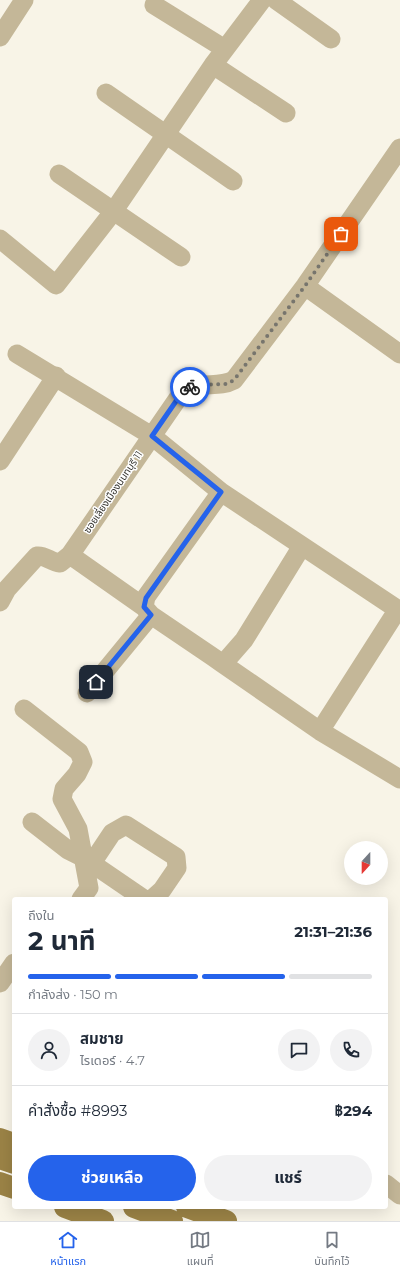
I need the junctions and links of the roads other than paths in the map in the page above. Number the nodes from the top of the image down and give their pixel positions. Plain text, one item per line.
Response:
1 (24, 0) edge
2 (262, 0) edge
3 (276, 0) edge
4 (154, 5) dead end
5 (0, 37) edge
6 (331, 39) dead end
7 (226, 49) junction
8 (213, 65) junction
9 (106, 93) dead end
10 (286, 113) dead end
11 (167, 135) junction
12 (400, 148) edge
13 (58, 174) dead end
14 (233, 181) dead end
15 (113, 212) junction
16 (0, 238) edge
17 (181, 257) dead end
18 (305, 286) junction
19 (17, 354) dead end
20 (400, 354) edge
21 (56, 376) junction
22 (152, 436) junction
23 (0, 461) edge
24 (221, 492) junction
25 (302, 546) junction
26 (70, 555) junction
27 (2, 590) edge
28 (399, 610) edge
29 (148, 611) junction
30 (223, 664) junction
31 (87, 693) dead end
32 (24, 709) dead end
33 (320, 731) junction
34 (400, 778) edge
35 (32, 822) dead end
36 (88, 861) junction
37 (82, 897) edge
38 (141, 897) edge
39 (154, 897) edge
40 (12, 966) edge
41 (0, 983) edge
42 (0, 1139) edge
43 (12, 1143) edge
44 (0, 1158) edge
45 (12, 1162) edge
46 (0, 1183) edge
47 (388, 1186) edge
48 (12, 1187) edge
49 (400, 1195) edge
50 (70, 1209) edge
51 (139, 1209) edge
52 (193, 1209) edge
53 (103, 1221) edge
54 (172, 1221) edge
55 (226, 1221) edge

1 - 5 street
2 - 7 street
3 - 6 street
4 - 7 street
7 - 8 street
8 - 10 street
8 - 11 street
9 - 11 street
11 - 14 street
11 - 15 street
12 - 18 street, ซอยเลี่ยงเมืองนนทบุรี 11
13 - 15 street
15 - 16 street
15 - 17 street
18 - 20 street
18 - 22 street, ซอยเลี่ยงเมืองนนทบุรี 11
19 - 21 street
21 - 22 street
21 - 23 street
22 - 24 street
22 - 26 street, ซอยเลี่ยงเมืองนนทบุรี 11
24 - 25 street
24 - 29 street
25 - 28 street
25 - 30 street
26 - 27 street
26 - 29 street
28 - 33 street
29 - 30 street
29 - 31 street
30 - 33 street
32 - 36 street
33 - 34 street
35 - 36 street
36 - 37 street
36 - 38 street
36 - 39 street
40 - 41 street
42 - 43 main road
44 - 45 main road
46 - 48 main road
47 - 49 street
50 - 53 main road
51 - 54 main road
52 - 55 main road

